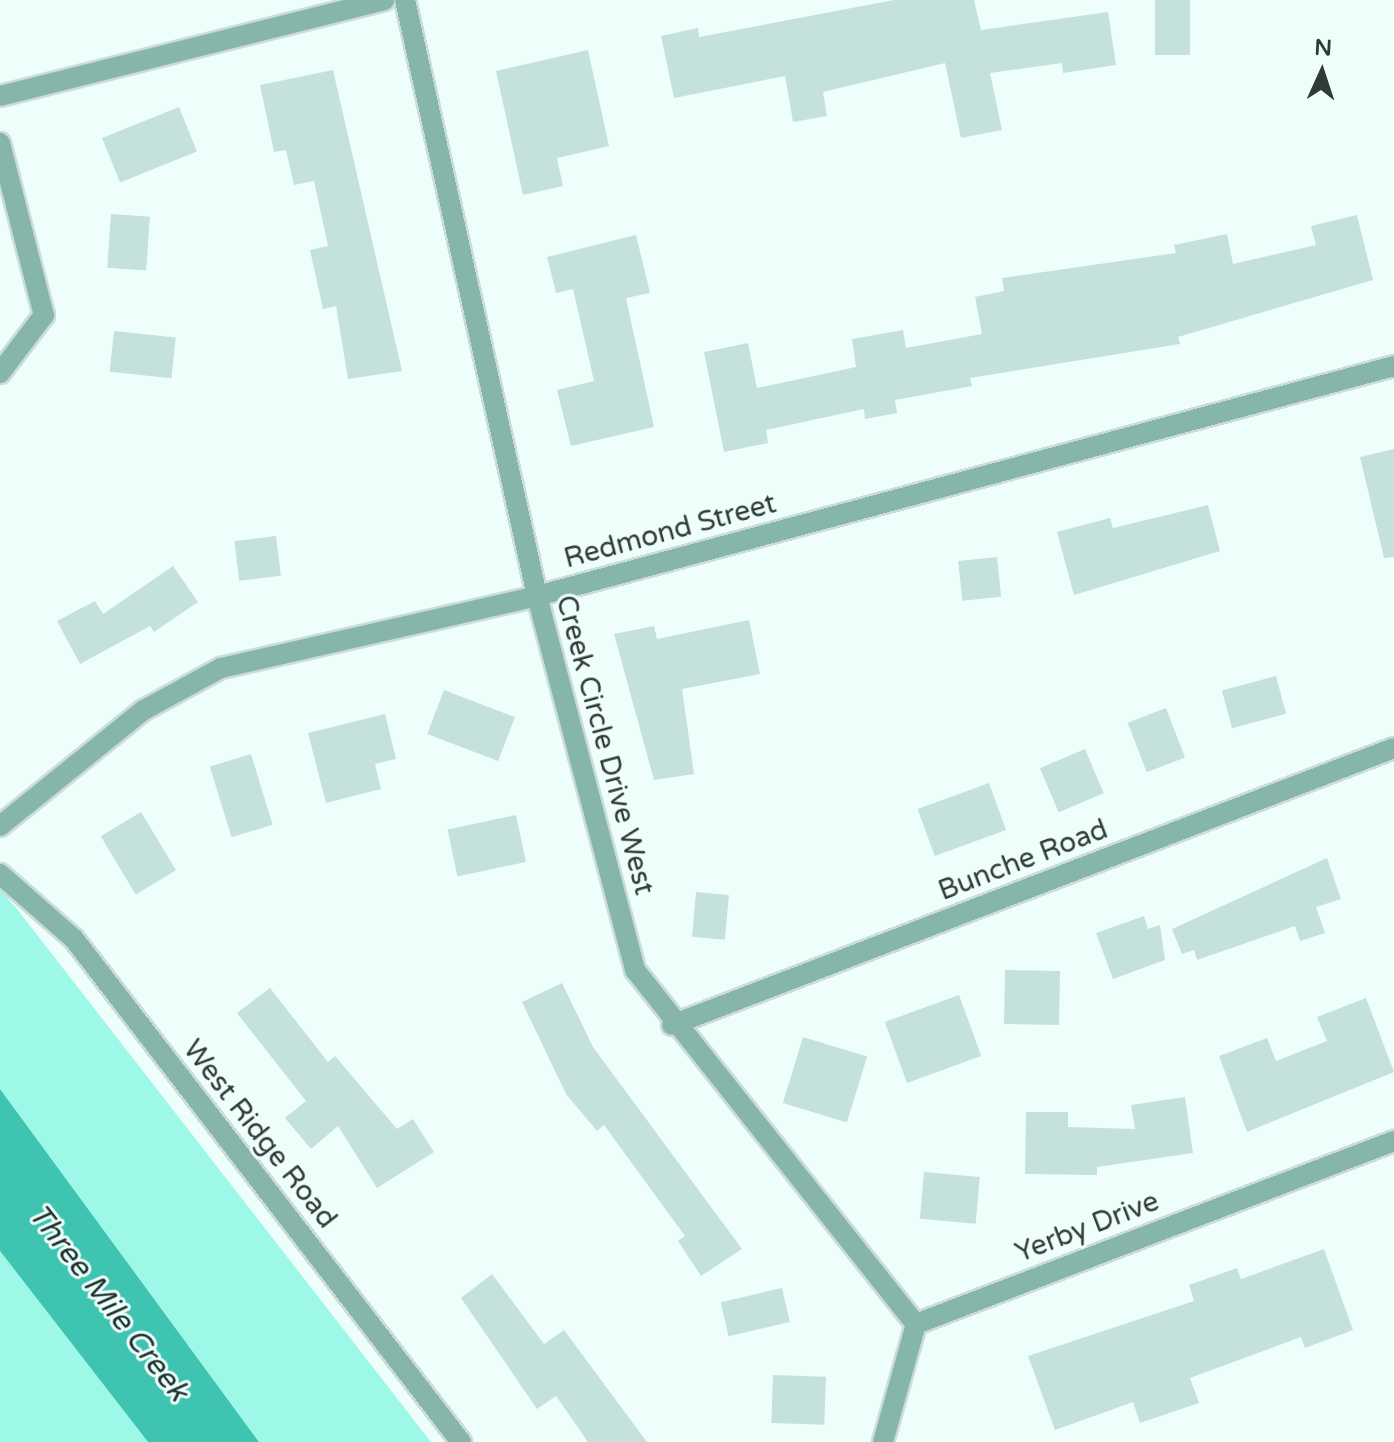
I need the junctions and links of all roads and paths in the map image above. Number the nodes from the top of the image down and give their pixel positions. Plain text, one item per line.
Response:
1 (384, 0) edge
2 (405, 0) edge
3 (0, 96) edge
4 (0, 143) edge
5 (1394, 366) edge
6 (7, 368) edge
7 (537, 596) junction
8 (1394, 748) edge
9 (0, 826) edge
10 (0, 874) edge
11 (672, 1025) junction
12 (1394, 1141) edge
13 (916, 1324) junction
14 (461, 1442) edge
15 (883, 1442) edge

1 - 3 street
2 - 7 street, Creek Circle Drive West
4 - 6 street
5 - 7 street, Redmond Street
7 - 9 street, Redmond Street
7 - 11 street, Creek Circle Drive West
8 - 11 street, Bunche Road
10 - 14 street, West Ridge Road
11 - 13 street, Creek Circle Drive West
12 - 13 street, Yerby Drive
13 - 15 street

